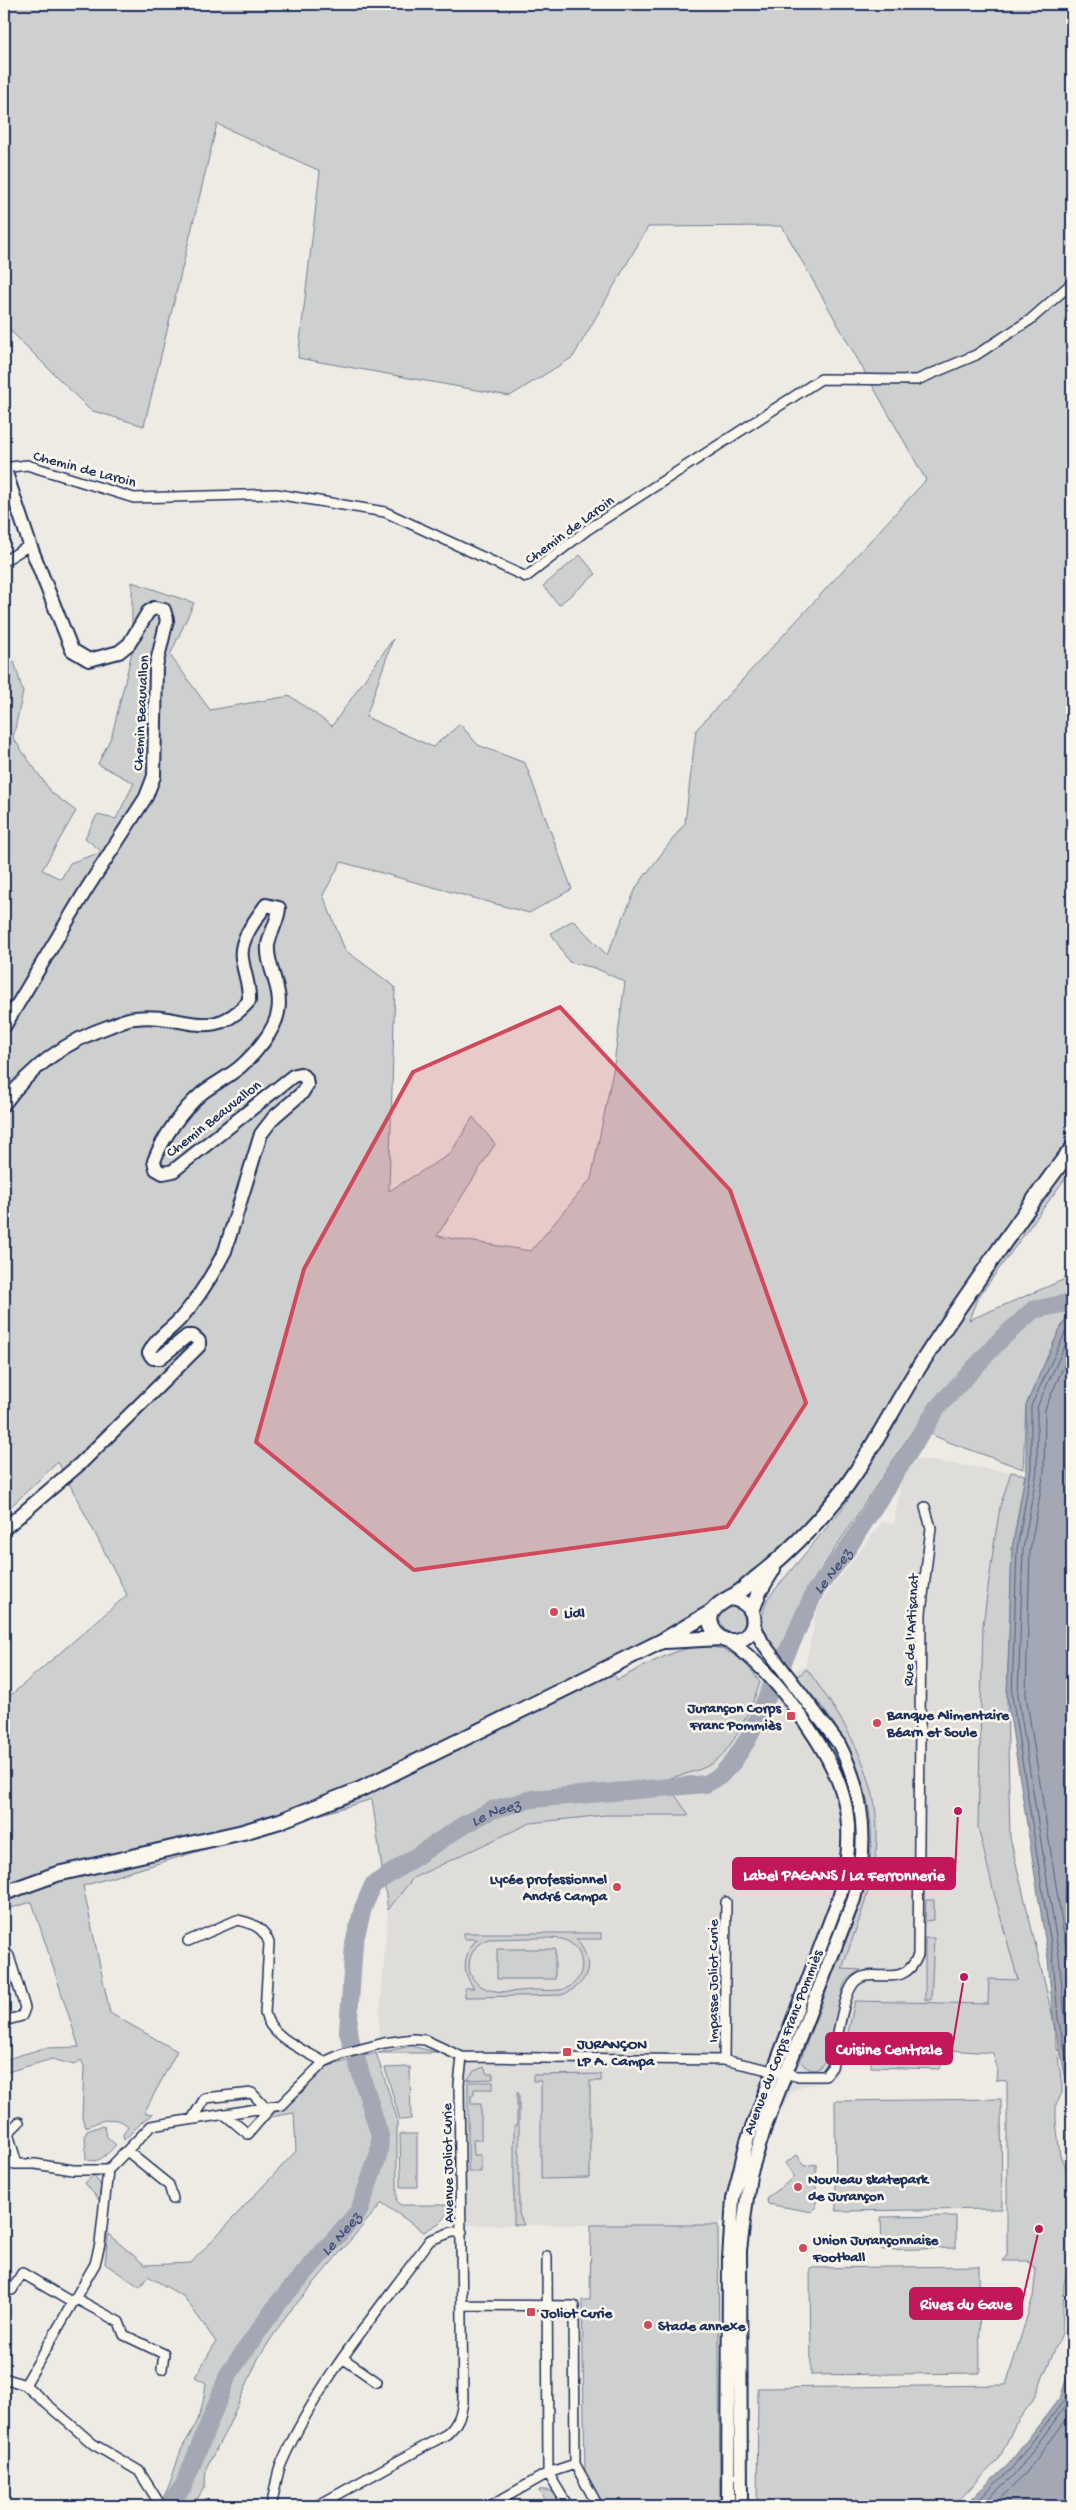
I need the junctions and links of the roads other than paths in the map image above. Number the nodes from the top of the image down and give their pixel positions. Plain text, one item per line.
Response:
1 (1072, 283) edge
2 (5, 468) edge
3 (30, 545) junction
4 (4, 561) edge
5 (4, 1027) edge
6 (4, 1104) edge
7 (1072, 1149) edge
8 (925, 1507) dead end
9 (4, 1529) edge
10 (777, 1562) junction
11 (730, 1598) junction
12 (712, 1611) junction
13 (753, 1618) junction
14 (725, 1639) junction
15 (662, 1641) junction
16 (4, 1893) edge
17 (726, 1902) dead end
18 (188, 1941) dead end
19 (4, 1950) edge
20 (4, 2021) edge
21 (462, 2058) junction
22 (724, 2060) junction
23 (324, 2062) junction
24 (780, 2073) junction
25 (268, 2107) junction
26 (224, 2114) junction
27 (192, 2119) junction
28 (19, 2122) dead end
29 (127, 2151) junction
30 (4, 2164) edge
31 (17, 2164) junction
32 (108, 2170) junction
33 (172, 2199) dead end
34 (462, 2232) junction
35 (546, 2256) dead end
36 (12, 2290) dead end
37 (74, 2301) junction
38 (462, 2305) junction
39 (548, 2305) junction
40 (344, 2359) junction
41 (162, 2369) dead end
42 (4, 2378) edge
43 (377, 2382) dead end
44 (26, 2384) junction
45 (575, 2464) junction
46 (548, 2473) junction
47 (161, 2506) edge
48 (271, 2506) edge
49 (317, 2506) edge
50 (490, 2506) edge
51 (568, 2506) edge
52 (598, 2506) edge
53 (728, 2506) edge
54 (741, 2506) edge

1 - 2 street, Chemin de Laroin
2 - 3 street, Chemin Beauvallon
3 - 4 street
3 - 5 street, Chemin Beauvallon
6 - 9 street, Chemin Beauvallon
7 - 10 main road
8 - 24 street, Rue de l'Artisanat
10 - 11 main road
10 - 13 main road
11 - 12 main road
11 - 13 main road
12 - 14 main road
12 - 15 main road
13 - 14 main road
13 - 24 street, Avenue du Corps Franc Pommiès
14 - 15 main road
14 - 24 street, Avenue du Corps Franc Pommiès
15 - 16 main road
17 - 22 street, Impasse Joliot Curie
18 - 23 street
19 - 20 street
21 - 22 street
21 - 23 street
21 - 34 street, Avenue Joliot Curie
22 - 24 street
23 - 25 street
24 - 53 street, Avenue du Corps Franc Pommiès
24 - 54 street, Avenue du Corps Franc Pommiès
25 - 26 street
25 - 26 street
25 - 27 street
26 - 27 street
27 - 29 street
28 - 31 street
29 - 32 street
29 - 33 street
30 - 31 street
31 - 32 street
32 - 37 street
34 - 38 street, Avenue Joliot Curie
34 - 40 street
35 - 39 street
36 - 37 street
37 - 41 street
37 - 44 street
38 - 39 street
38 - 49 street, Avenue Joliot Curie
39 - 45 street
39 - 46 street
40 - 43 street
40 - 48 street
42 - 44 street
44 - 47 street
45 - 46 street
45 - 52 street
46 - 50 street
46 - 51 street

